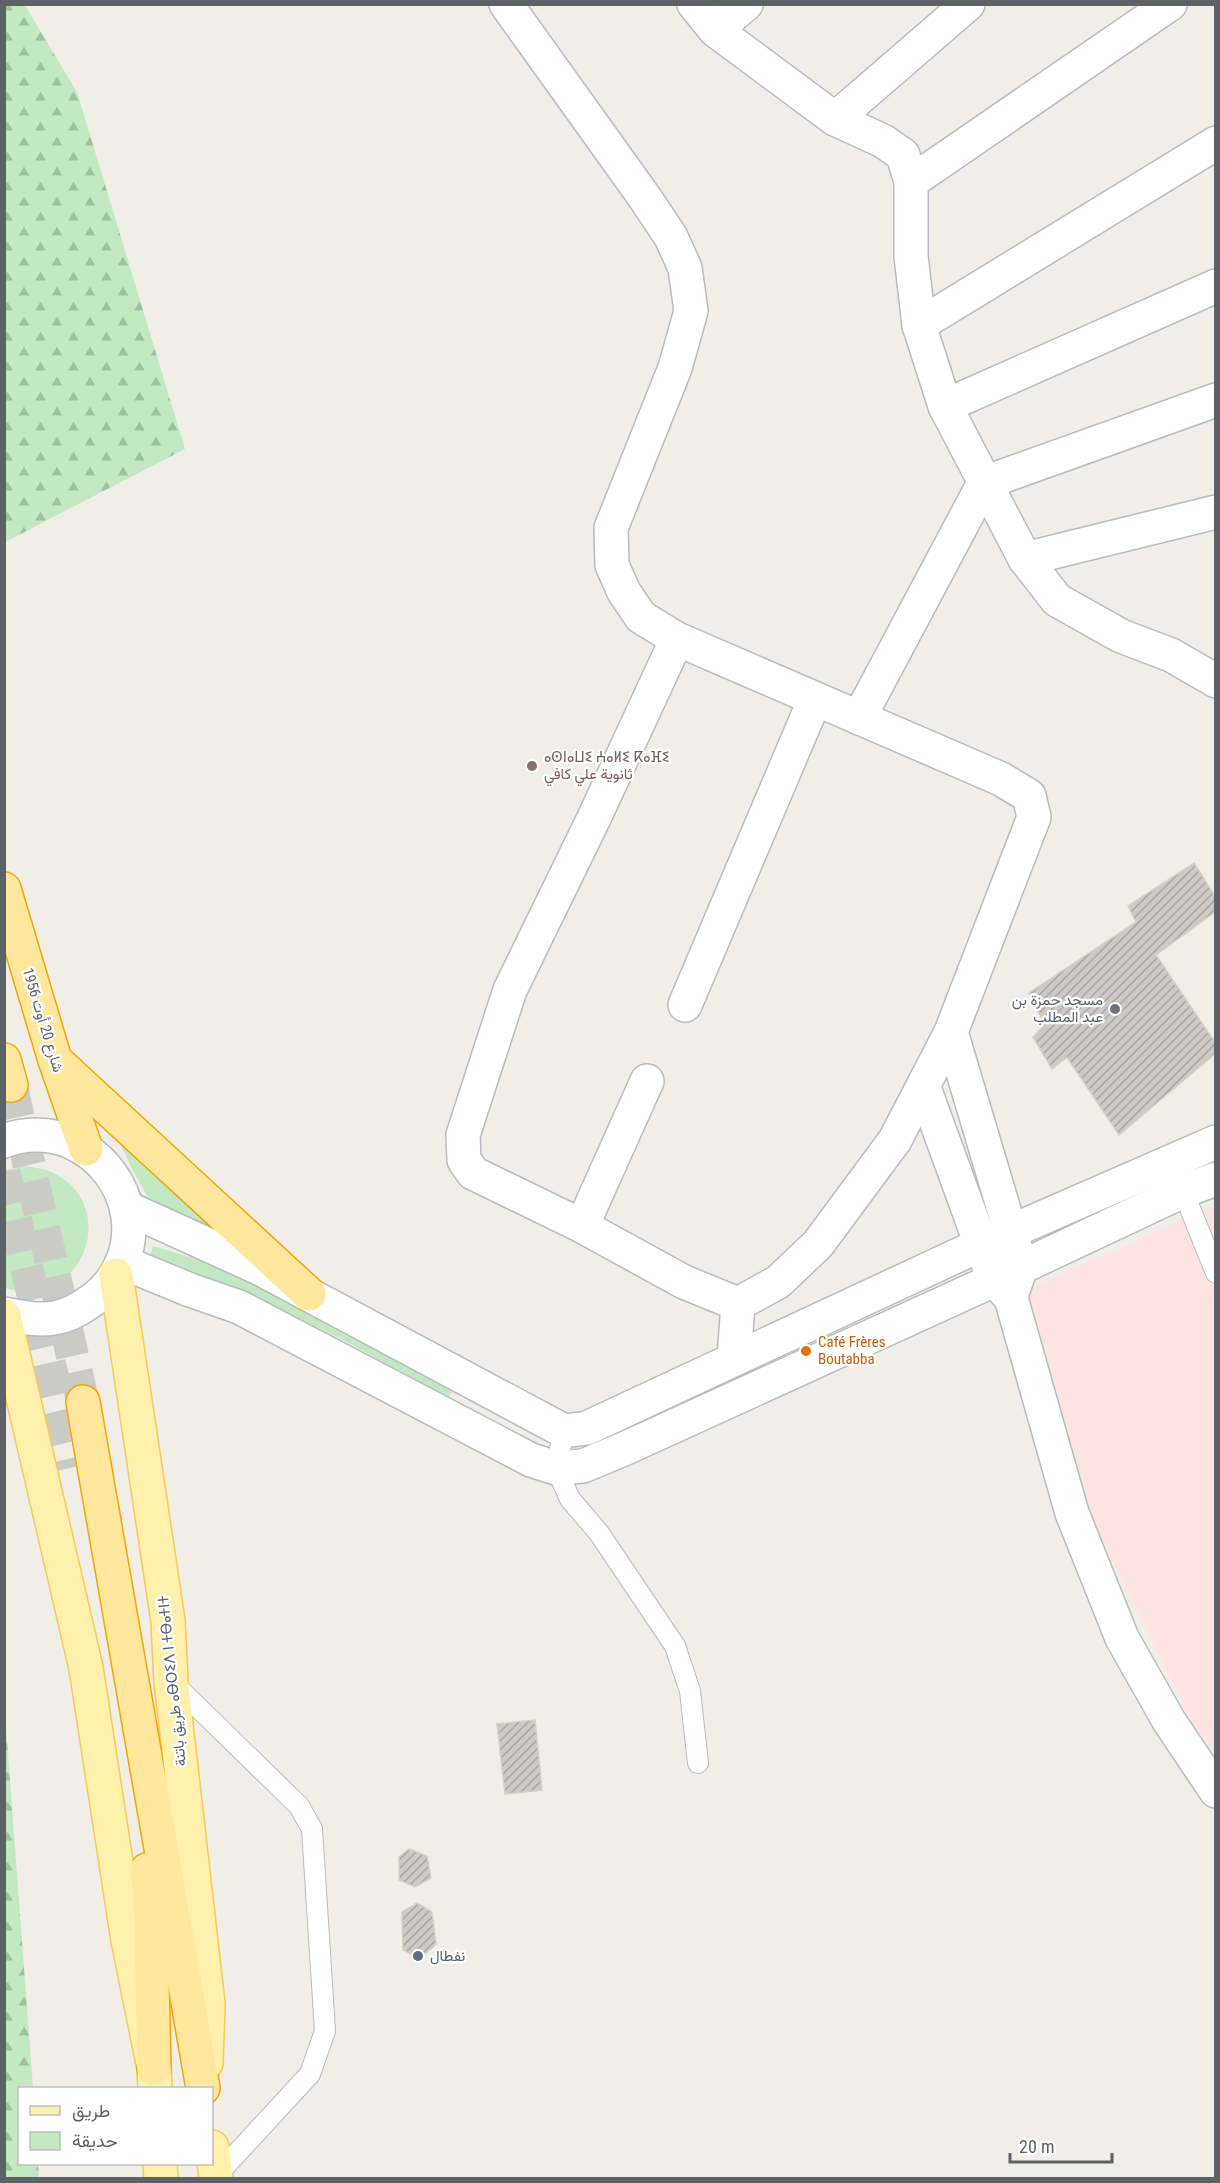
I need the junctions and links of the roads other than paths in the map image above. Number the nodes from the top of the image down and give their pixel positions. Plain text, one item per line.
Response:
1 (506, 4) edge
2 (694, 4) edge
3 (746, 4) edge
4 (968, 4) edge
5 (1170, 4) edge
6 (715, 30) junction
7 (835, 119) junction
8 (1215, 143) edge
9 (911, 182) junction
10 (1215, 286) edge
11 (919, 325) junction
12 (1215, 400) edge
13 (945, 406) junction
14 (984, 483) junction
15 (1215, 512) edge
16 (1025, 559) junction
17 (677, 639) junction
18 (1215, 681) edge
19 (815, 699) junction
20 (859, 718) junction
21 (4, 889) edge
22 (685, 1005) dead end
23 (951, 1032) junction
24 (55, 1060) junction
25 (647, 1081) dead end
26 (924, 1088) junction
27 (4, 1141) edge
28 (1215, 1142) edge
29 (86, 1149) junction
30 (1215, 1179) edge
31 (1183, 1191) junction
32 (128, 1208) junction
33 (582, 1226) junction
34 (1012, 1232) junction
35 (982, 1244) junction
36 (119, 1269) junction
37 (1215, 1273) edge
38 (1008, 1282) junction
39 (309, 1294) junction
40 (738, 1304) junction
41 (4, 1315) edge
42 (734, 1358) junction
43 (83, 1402) tunnel mouth
44 (564, 1431) junction
45 (74, 1467) tunnel mouth
46 (556, 1468) junction
47 (171, 1681) junction
48 (698, 1763) dead end
49 (1215, 1791) edge
50 (154, 2078) edge
51 (204, 2087) edge
52 (204, 2087) edge
53 (214, 2168) edge

1 - 17 street
2 - 6 street
3 - 6 street
4 - 7 street
5 - 9 street
6 - 7 street
7 - 9 street
8 - 11 street
9 - 11 street
10 - 13 street
11 - 13 street
12 - 14 street
13 - 14 street
14 - 16 street
14 - 20 street
15 - 16 street
16 - 18 street
17 - 19 street
17 - 33 street
19 - 20 street
19 - 22 street
20 - 23 street
21 - 24 highway, شارع 20 أوت 1956
23 - 26 street
23 - 34 street
24 - 29 highway, شارع 20 أوت 1956
24 - 39 highway
25 - 33 street
26 - 35 street
26 - 40 street
27 - 29 street
28 - 34 street
29 - 32 street
30 - 31 street
31 - 37 lane
31 - 38 street
32 - 36 street
32 - 39 street
33 - 40 street
34 - 35 street
34 - 38 street
35 - 38 street
35 - 42 street
36 - 41 street
36 - 46 street
36 - 47 main road, طريق باتنة ⴰⴱⵔⵉⴷ ⵏ ⵜⴱⴰⵜⵏⵜ
38 - 46 street
38 - 49 street
39 - 44 street
40 - 42 street
41 - 50 main road
42 - 44 street
43 - 52 highway
44 - 46 lane
45 - 50 highway
46 - 48 lane
47 - 51 main road, طريق باتنة ⴰⴱⵔⵉⴷ ⵏ ⵜⴱⴰⵜⵏⵜ
47 - 53 lane

